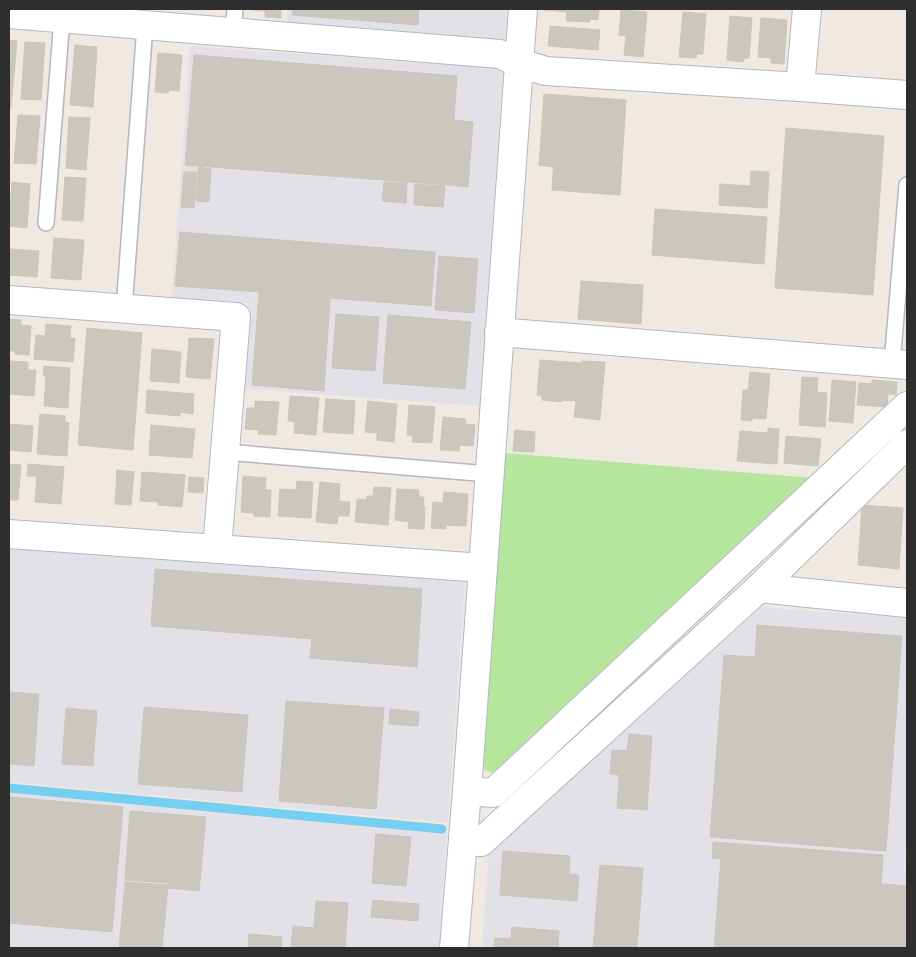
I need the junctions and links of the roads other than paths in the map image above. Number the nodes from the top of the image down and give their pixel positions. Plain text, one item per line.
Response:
1 (523, 9) edge
2 (807, 9) edge
3 (18, 13) edge
4 (116, 16) edge
5 (62, 18) junction
6 (234, 21) edge
7 (146, 25) junction
8 (520, 63) junction
9 (800, 87) junction
10 (907, 95) edge
11 (907, 186) edge
12 (46, 222) dead end
13 (9, 300) edge
14 (124, 309) junction
15 (499, 332) junction
16 (900, 364) edge
17 (907, 406) edge
18 (907, 444) edge
19 (225, 452) junction
20 (489, 474) junction
21 (9, 534) edge
22 (217, 548) junction
23 (482, 568) junction
24 (759, 588) junction
25 (907, 602) edge
26 (467, 792) junction
27 (463, 841) junction
28 (454, 948) edge

1 - 8 street
2 - 9 street
3 - 5 street
4 - 5 street
4 - 7 street
5 - 12 lane
6 - 7 street
6 - 8 street
7 - 14 lane
8 - 9 street
8 - 15 street
9 - 10 street
11 - 16 lane
13 - 14 street
14 - 19 street
15 - 16 street
15 - 20 street
17 - 26 street
18 - 24 street
19 - 20 lane
19 - 22 street
20 - 23 street
21 - 22 street
22 - 23 street
23 - 26 street
24 - 25 street
24 - 27 street
26 - 27 street
27 - 28 street

